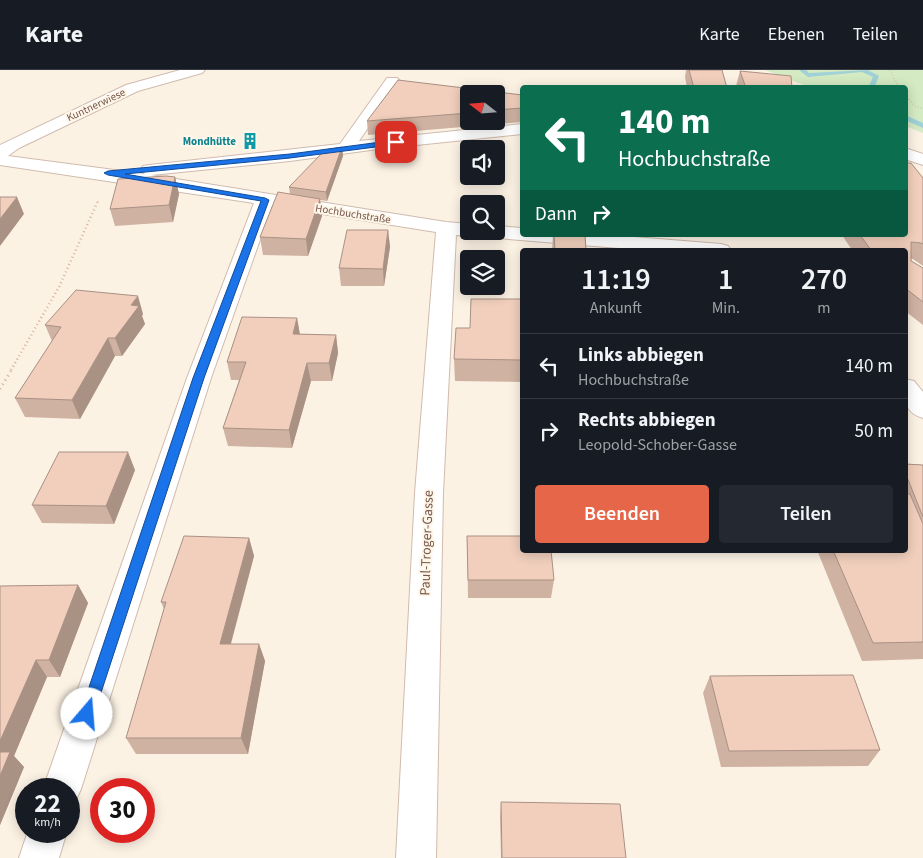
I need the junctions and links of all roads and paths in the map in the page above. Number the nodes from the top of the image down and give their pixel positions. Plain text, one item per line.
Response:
1 (196, 70) edge
2 (890, 70) edge
3 (392, 80) dead end
4 (898, 85) edge
5 (908, 98) edge
6 (923, 109) edge
7 (520, 129) edge
8 (345, 148) junction
9 (0, 153) edge
10 (908, 154) edge
11 (0, 160) edge
12 (923, 160) edge
13 (108, 173) junction
14 (265, 200) junction
15 (457, 229) edge
16 (505, 233) edge
17 (520, 234) edge
18 (557, 237) edge
19 (696, 248) edge
20 (0, 389) edge
21 (908, 392) edge
22 (923, 409) edge
23 (66, 778) edge
24 (44, 843) edge
25 (39, 858) edge
26 (416, 858) edge

1 - 9 street, Kuntnerwiese
2 - 4 path
3 - 8 street
5 - 6 path
7 - 8 street
8 - 13 street
10 - 12 street
11 - 13 street, Hochbuchstraße
13 - 14 street, Hochbuchstraße
13 - 20 path
14 - 15 street, Hochbuchstraße
14 - 23 street
15 - 26 street, Paul-Troger-Gasse
16 - 17 street
18 - 19 street
21 - 22 street
24 - 25 street

